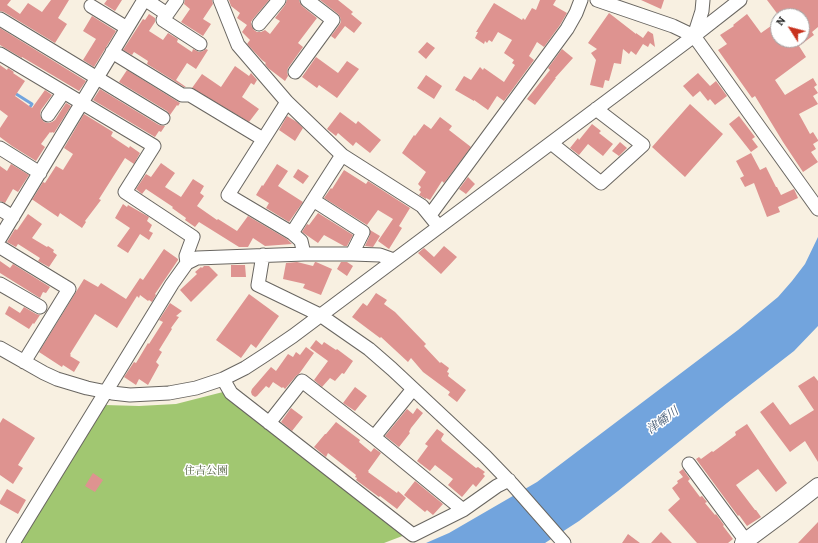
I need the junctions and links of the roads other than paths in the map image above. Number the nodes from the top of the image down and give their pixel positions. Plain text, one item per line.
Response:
1 (145, 0) edge
2 (177, 0) edge
3 (220, 0) edge
4 (279, 0) edge
5 (308, 0) edge
6 (581, 0) edge
7 (597, 0) edge
8 (703, 0) edge
9 (740, 0) edge
10 (91, 6) dead end
11 (167, 14) junction
12 (0, 19) edge
13 (259, 24) dead end
14 (127, 28) junction
15 (694, 36) junction
16 (192, 42) dead end
17 (112, 52) junction
18 (0, 54) edge
19 (295, 72) dead end
20 (97, 77) junction
21 (63, 92) junction
22 (287, 102) junction
23 (81, 103) junction
24 (596, 109) junction
25 (48, 115) dead end
26 (164, 118) dead end
27 (262, 139) junction
28 (551, 143) junction
29 (0, 148) edge
30 (342, 155) junction
31 (40, 173) junction
32 (313, 200) junction
33 (815, 205) edge
34 (0, 209) edge
35 (430, 215) junction
36 (13, 217) junction
37 (439, 226) junction
38 (292, 233) junction
39 (0, 238) edge
40 (0, 247) edge
41 (304, 254) junction
42 (352, 254) junction
43 (263, 255) junction
44 (394, 260) junction
45 (187, 263) junction
46 (0, 284) edge
47 (40, 307) dead end
48 (320, 315) junction
49 (0, 348) edge
50 (24, 362) junction
51 (223, 379) junction
52 (413, 389) junction
53 (106, 392) junction
54 (269, 423) junction
55 (374, 437) junction
56 (689, 464) dead end
57 (511, 483) junction
58 (818, 486) edge
59 (463, 510) junction
60 (745, 542) edge
61 (13, 543) edge
62 (564, 543) edge

1 - 11 street
1 - 14 street
2 - 11 street
3 - 22 street
4 - 13 street
5 - 19 street
6 - 35 street
7 - 15 street
8 - 15 street
9 - 15 street
10 - 14 street
11 - 16 street
12 - 20 street
14 - 17 street
15 - 24 street
15 - 33 street
17 - 20 street
17 - 27 street
18 - 21 street
20 - 23 street
20 - 26 street
21 - 23 street
21 - 25 street
22 - 27 street
22 - 30 street
23 - 31 street
23 - 45 street
24 - 28 street
24 - 28 street
27 - 38 street
28 - 37 street
29 - 31 street
30 - 32 street
30 - 35 street
31 - 36 street
32 - 38 street
32 - 42 street
34 - 36 street
35 - 37 street
36 - 39 street
37 - 44 street
38 - 41 street
40 - 50 street
41 - 42 street
41 - 43 street
42 - 44 street
43 - 45 street
43 - 48 street
44 - 48 street
45 - 53 street
46 - 47 street
48 - 51 street
48 - 52 street
49 - 50 street
50 - 53 street
51 - 53 street
51 - 54 street
52 - 55 street
52 - 57 street
53 - 61 street
54 - 55 street
54 - 59 street
55 - 59 street
56 - 60 street
57 - 59 street
57 - 62 street
58 - 60 main road

